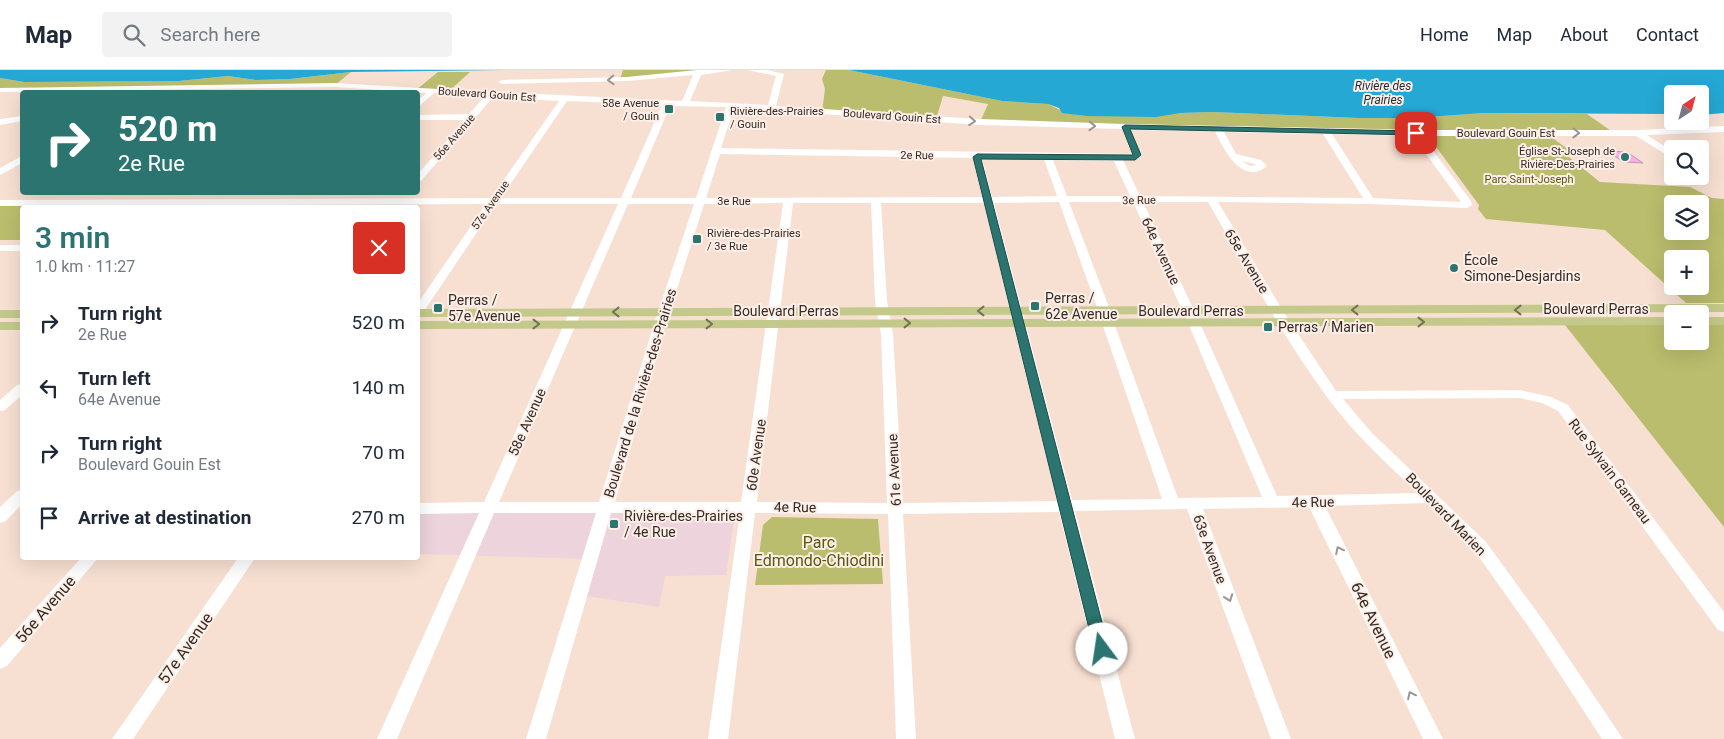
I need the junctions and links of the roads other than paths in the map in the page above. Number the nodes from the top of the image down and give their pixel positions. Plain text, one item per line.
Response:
1 (729, 70) edge
2 (751, 70) edge
3 (698, 72) junction
4 (510, 73) dead end
5 (502, 82) junction
6 (313, 86) junction
7 (0, 90) edge
8 (219, 90) edge
9 (307, 90) edge
10 (369, 90) edge
11 (420, 91) edge
12 (432, 91) junction
13 (491, 94) junction
14 (564, 99) junction
15 (420, 103) edge
16 (667, 104) junction
17 (685, 104) junction
18 (731, 105) junction
19 (772, 108) junction
20 (420, 117) edge
21 (471, 117) junction
22 (20, 119) edge
23 (0, 122) edge
24 (1125, 127) junction
25 (1218, 129) junction
26 (1724, 129) edge
27 (1326, 131) junction
28 (1416, 133) junction
29 (1638, 133) junction
30 (1664, 150) edge
31 (717, 151) junction
32 (1234, 156) dead end
33 (977, 157) junction
34 (1048, 158) junction
35 (1117, 158) junction
36 (20, 160) edge
37 (0, 172) edge
38 (420, 177) edge
39 (62, 195) edge
40 (157, 195) edge
41 (247, 195) edge
42 (324, 195) edge
43 (403, 195) edge
44 (1211, 199) junction
45 (988, 200) junction
46 (1064, 200) junction
47 (1137, 200) junction
48 (623, 201) junction
49 (700, 201) junction
50 (788, 201) junction
51 (876, 201) junction
52 (1370, 201) junction
53 (492, 202) junction
54 (0, 203) edge
55 (51, 203) junction
56 (145, 205) edge
57 (236, 205) edge
58 (314, 205) edge
59 (395, 205) edge
60 (0, 248) edge
61 (20, 248) edge
62 (1724, 308) edge
63 (420, 309) edge
64 (420, 312) edge
65 (0, 314) edge
66 (20, 314) edge
67 (1281, 316) junction
68 (885, 317) junction
69 (1018, 317) junction
70 (1106, 317) junction
71 (1191, 317) junction
72 (572, 318) junction
73 (662, 318) junction
74 (774, 318) junction
75 (1664, 321) edge
76 (1709, 321) edge
77 (1724, 321) edge
78 (420, 325) edge
79 (0, 326) edge
80 (20, 326) edge
81 (20, 390) edge
82 (1332, 395) junction
83 (0, 408) edge
84 (20, 497) edge
85 (1432, 497) junction
86 (1272, 502) junction
87 (1315, 502) junction
88 (1172, 504) junction
89 (1193, 504) junction
90 (1065, 506) junction
91 (749, 507) junction
92 (420, 508) edge
93 (489, 508) junction
94 (605, 508) junction
95 (895, 509) junction
96 (8, 511) edge
97 (88, 560) edge
98 (246, 560) edge
99 (1724, 625) edge
100 (0, 661) edge
101 (122, 739) edge
102 (386, 739) edge
103 (536, 739) edge
104 (718, 739) edge
105 (906, 739) edge
106 (1125, 739) edge
107 (1281, 739) edge
108 (1433, 739) edge
109 (1613, 739) edge

1 - 3 street
2 - 19 street
3 -> 5 street
3 - 17 street
4 - 5 street, 56e Avenue
5 - 13 street, 56e Avenue
6 - 8 street, Boulevard Gouin Est
6 - 9 street
6 - 10 street, Boulevard Gouin Est
7 - 8 street, Boulevard Gouin Est
11 - 12 street, Boulevard Gouin Est
12 - 13 street, Boulevard Gouin Est
12 - 15 street
13 - 14 street, Boulevard Gouin Est
13 - 21 street, 56e Avenue
14 - 16 street, Boulevard Gouin Est
14 - 53 street, 57e Avenue
16 - 17 street, Boulevard Gouin Est
16 - 48 street, 58e Avenue
17 - 18 street, Boulevard Gouin Est
18 - 19 street, Boulevard Gouin Est
18 - 31 street, Boulevard de la Rivière-des-Prairies
19 -> 24 street, Boulevard Gouin Est
20 - 21 street
21 - 38 street, 56e Avenue
22 - 23 street
24 - 25 street, Boulevard Gouin Est
24 - 35 street
25 - 27 street, Boulevard Gouin Est
25 - 32 street
26 - 29 street, Boulevard Gouin Est
27 - 28 street, Boulevard Gouin Est
27 - 52 street
28 -> 29 street, Boulevard Gouin Est
28 - 52 street, 3e Rue
29 - 30 street
31 - 33 street, 2e Rue
31 - 49 street, Boulevard de la Rivière-des-Prairies
33 - 34 street, 2e Rue
33 - 45 street
34 - 35 street, 2e Rue
34 - 46 street
35 - 47 street, 64e Avenue
36 - 37 street
39 - 55 street
40 - 56 street
41 - 57 street
42 - 58 street
43 - 59 street
44 - 47 street, 3e Rue
44 - 52 street, 3e Rue
44 - 67 street, 65e Avenue
45 - 46 street, 3e Rue
45 - 51 street, 3e Rue
45 - 69 street
46 - 47 street, 3e Rue
46 - 70 street
47 - 71 street, 64e Avenue
48 - 49 street, 3e Rue
48 - 53 street, 3e Rue
48 - 72 street, 58e Avenue
49 - 50 street, 3e Rue
49 - 73 street, Boulevard de la Rivière-des-Prairies
50 - 51 street, 3e Rue
50 - 74 street, 60e Avenue
51 - 68 street, 61e Avenue
53 - 59 street, 3e Rue
53 - 63 street, 57e Avenue
54 - 55 street, 3e Rue
55 - 56 street, 3e Rue
56 - 57 street, 3e Rue
57 - 58 street, 3e Rue
58 - 59 street, 3e Rue
60 - 61 street
62 -> 67 main road, Boulevard Perras
64 - 72 main road, Boulevard Perras
65 - 66 main road
67 - 71 main road, Boulevard Perras
67 -> 75 main road, Boulevard Perras
67 - 82 street, Boulevard Marien
68 - 69 main road, Boulevard Perras
68 - 74 main road, Boulevard Perras
68 - 95 street, 61e Avenue
69 - 70 main road, Boulevard Perras
69 - 90 street
70 - 71 main road, Boulevard Perras
70 - 88 street
71 - 86 street, 64e Avenue
72 - 73 main road, Boulevard Perras
78 -> 72 main road, Boulevard Perras
72 - 93 street, 58e Avenue
73 - 74 main road, Boulevard Perras
73 - 94 street, Boulevard de la Rivière-des-Prairies
74 - 91 street, 60e Avenue
76 - 77 main road
79 - 80 main road
81 - 83 street
82 - 85 street, Boulevard Marien
82 - 99 street, Rue Sylvain Garneau
84 - 96 street
85 - 87 street, 4e Rue
85 - 109 street, Boulevard Marien
86 - 87 street, 4e Rue
86 - 89 street, 4e Rue
108 -> 87 street, 64e Avenue
88 - 89 street, 63e Avenue
88 - 90 street, 4e Rue
89 -> 107 street, 63e Avenue
90 - 95 street, 4e Rue
90 - 106 street
91 - 94 street, 4e Rue
91 - 95 street, 4e Rue
91 - 104 street, 60e Avenue
92 - 93 street, 4e Rue
93 - 94 street, 4e Rue
93 - 102 street, 58e Avenue
94 - 103 street, Boulevard de la Rivière-des-Prairies
95 - 105 street, 61e Avenue
97 - 100 street, 56e Avenue
98 - 101 street, 57e Avenue

